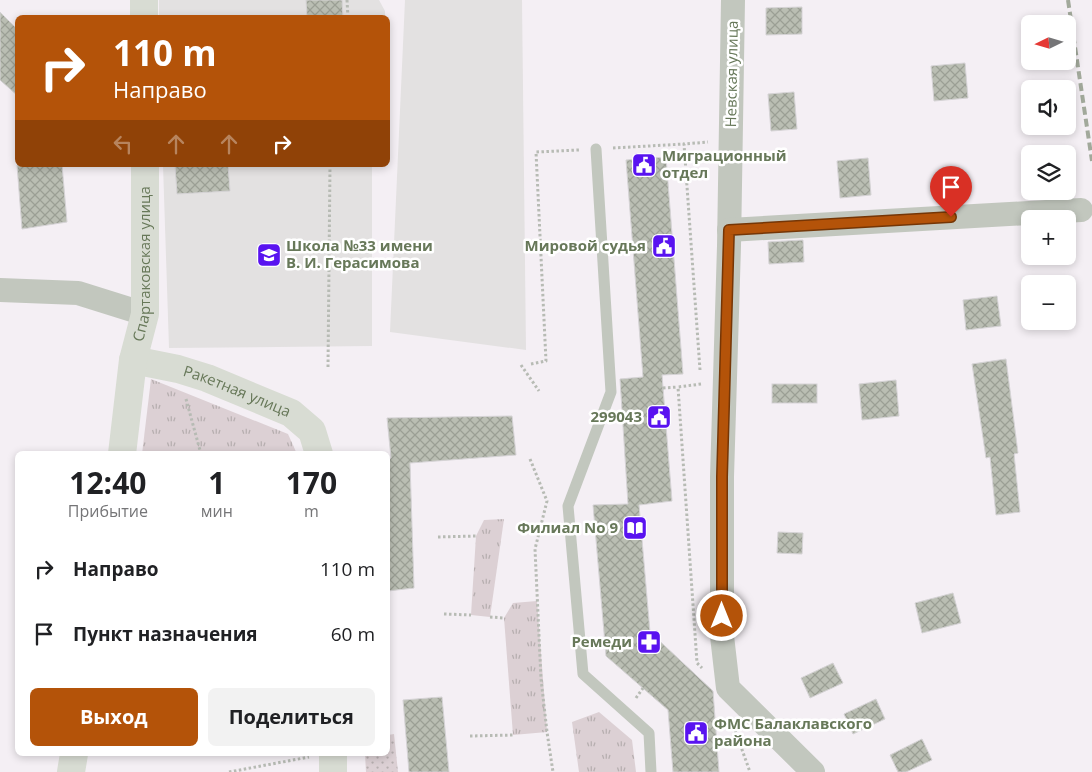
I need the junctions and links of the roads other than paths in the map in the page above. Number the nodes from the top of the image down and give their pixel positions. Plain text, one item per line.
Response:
1 (144, 0) edge
2 (733, 0) edge
3 (144, 15) edge
4 (596, 149) dead end
5 (145, 167) edge
6 (1081, 210) dead end
7 (729, 230) junction
8 (0, 290) edge
9 (145, 314) junction
10 (133, 360) junction
11 (122, 451) edge
12 (318, 451) edge
13 (74, 756) edge
14 (810, 771) edge
15 (71, 772) edge
16 (651, 772) edge

1 - 3 main road
2 - 7 street, Невская улица
4 - 16 lane
5 - 9 main road, Спартаковская улица
6 - 7 street
7 - 14 street, Невская улица
8 - 9 street
9 - 10 main road, Спартаковская улица
10 - 11 main road, Спартаковская улица
10 - 12 main road, Ракетная улица
13 - 15 main road

